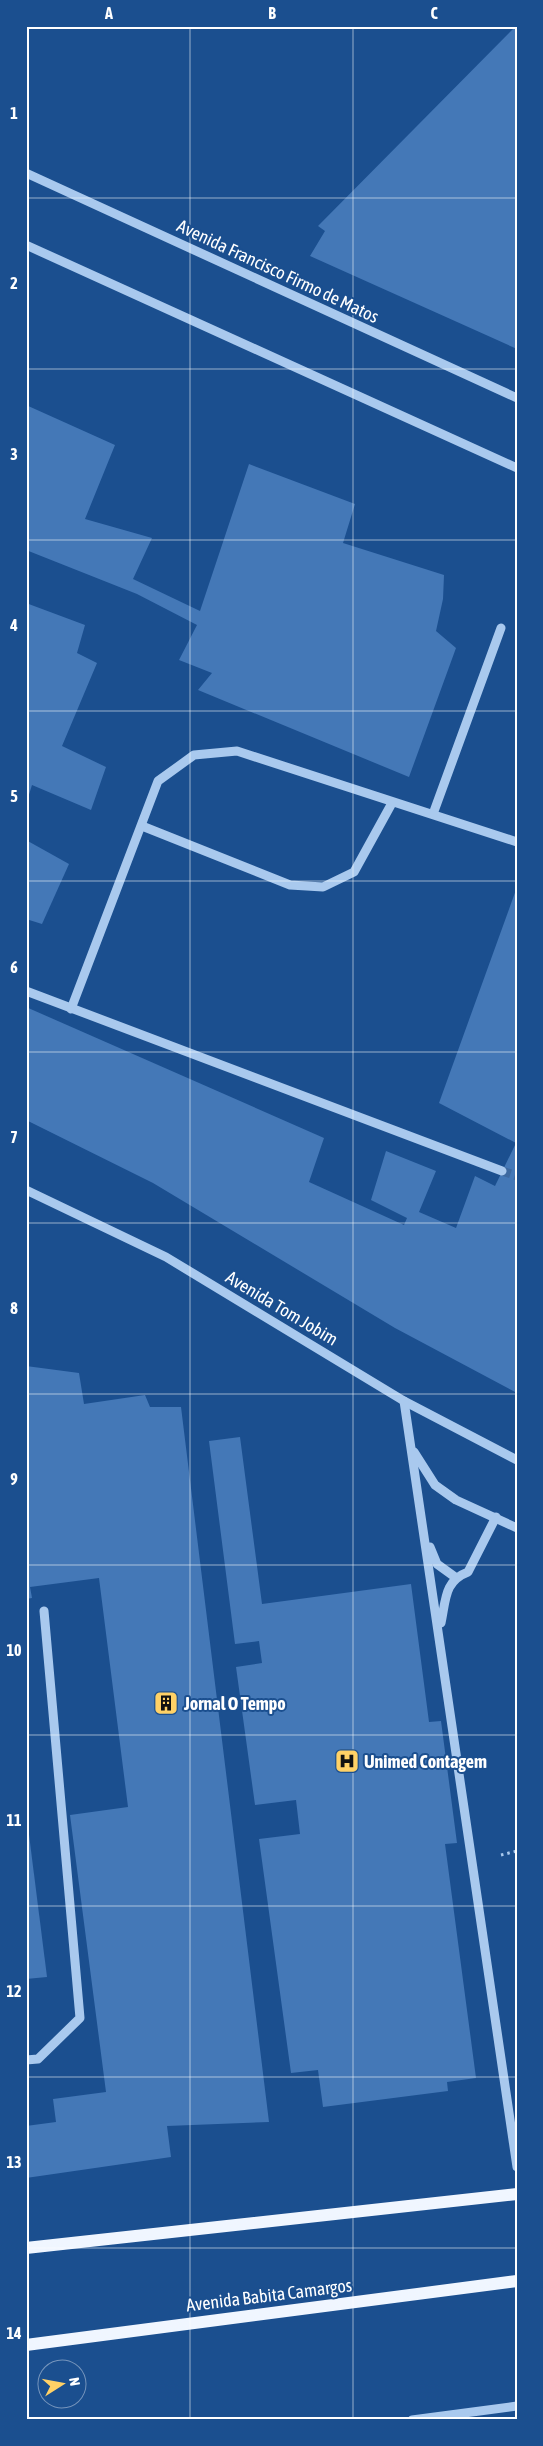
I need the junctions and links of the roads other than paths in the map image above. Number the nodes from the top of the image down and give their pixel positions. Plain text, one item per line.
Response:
1 (26, 173) edge
2 (26, 245) edge
3 (517, 398) edge
4 (517, 468) edge
5 (501, 628) dead end
6 (392, 803) junction
7 (433, 814) junction
8 (142, 826) junction
9 (517, 842) edge
10 (26, 991) edge
11 (71, 1009) junction
12 (502, 1171) tunnel mouth
13 (26, 1190) edge
14 (404, 1401) junction
15 (412, 1450) junction
16 (517, 1460) edge
17 (496, 1517) junction
18 (517, 1528) edge
19 (425, 1536) junction
20 (455, 1577) junction
21 (44, 1611) dead end
22 (439, 1630) junction
23 (26, 2060) edge
24 (517, 2167) edge
25 (517, 2194) edge
26 (26, 2248) edge
27 (517, 2281) edge
28 (26, 2345) edge
29 (517, 2406) edge
30 (412, 2420) edge

1 - 3 street, Avenida Francisco Firmo de Matos
2 - 4 street
5 - 7 street
6 - 7 street
6 - 8 street
6 - 8 street
7 - 9 street
8 - 11 street
10 - 11 street
11 - 12 street
13 - 14 street, Avenida Tom Jobim
14 - 15 street
14 - 16 street, Avenida Tom Jobim
15 - 17 street
15 - 19 street
17 - 18 street
17 - 20 street
19 - 20 street
19 - 22 street
20 - 22 street
21 - 23 street
22 - 24 street
25 - 26 main road
27 - 28 main road, Avenida Babita Camargos
29 - 30 street

